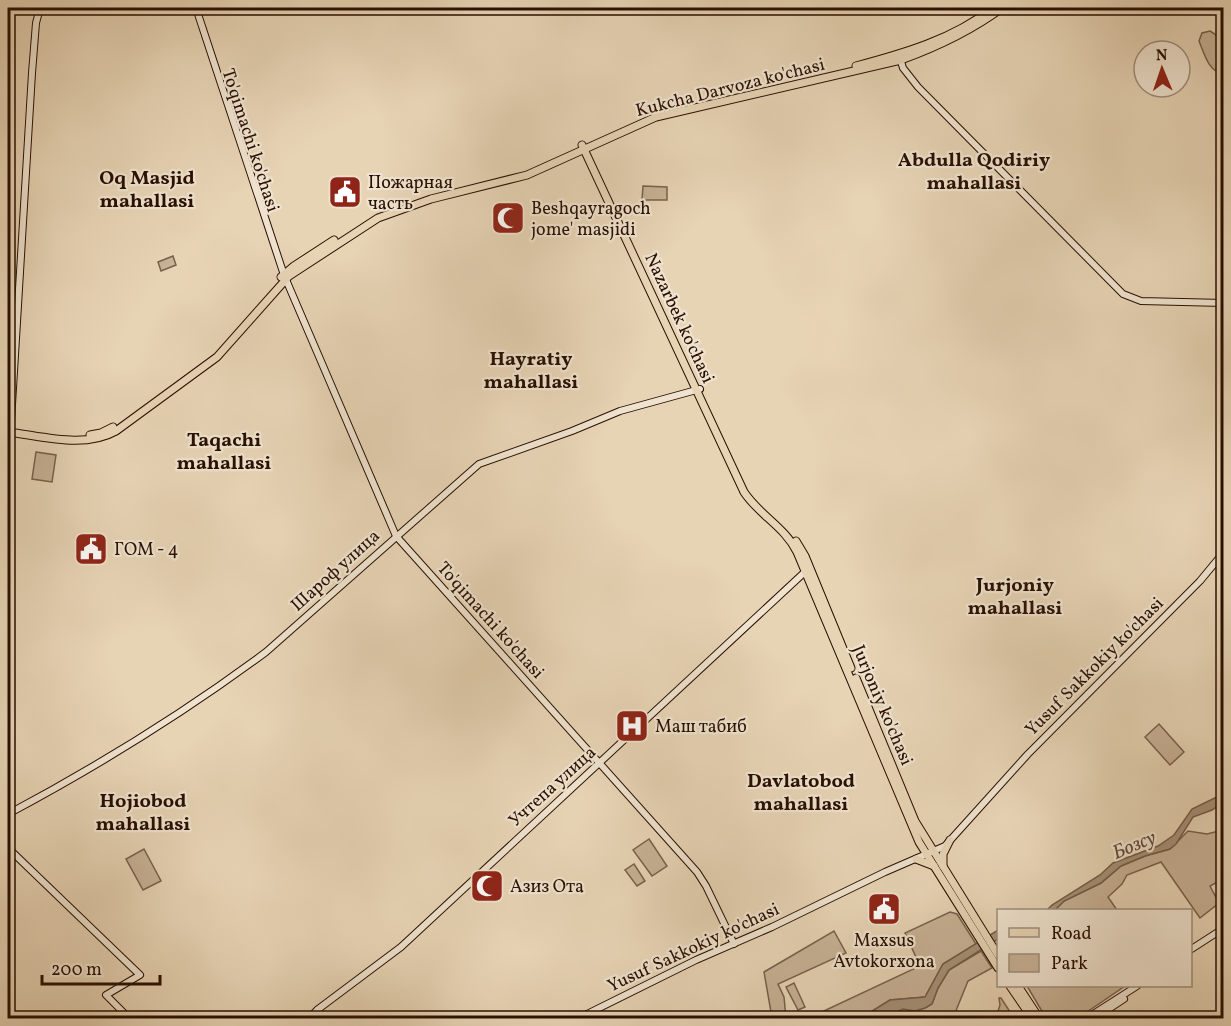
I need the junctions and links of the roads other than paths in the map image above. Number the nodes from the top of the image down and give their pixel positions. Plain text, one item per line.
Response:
1 (40, 8) edge
2 (194, 8) edge
3 (993, 8) edge
4 (1002, 8) edge
5 (900, 57) junction
6 (584, 147) junction
7 (283, 277) junction
8 (1224, 303) edge
9 (698, 390) junction
10 (9, 430) edge
11 (8, 471) edge
12 (770, 517) joint
13 (396, 536) junction
14 (1224, 552) edge
15 (807, 570) junction
16 (599, 763) junction
17 (984, 800) junction
18 (8, 814) edge
19 (950, 840) junction
20 (919, 842) junction
21 (8, 848) edge
22 (929, 852) junction
23 (915, 857) junction
24 (940, 868) junction
25 (965, 909) junction
26 (1224, 928) edge
27 (1224, 933) edge
28 (734, 944) junction
29 (1192, 949) edge
30 (997, 952) edge
31 (1192, 953) edge
32 (997, 965) edge
33 (1011, 987) edge
34 (1019, 987) edge
35 (1135, 987) edge
36 (1142, 987) edge
37 (129, 1018) edge
38 (309, 1018) edge
39 (579, 1018) edge
40 (1032, 1018) edge
41 (1039, 1018) edge
42 (1086, 1018) edge
43 (1095, 1018) edge

1 - 10 street
2 - 7 street, To'qimachi ko'chasi
3 - 5 main road, Kukcha Darvoza ko'chasi
4 - 5 main road, Kukcha Darvoza ko'chasi
5 - 6 main road, Kukcha Darvoza ko'chasi
5 - 8 street
6 - 7 main road, Kukcha Darvoza ko'chasi
6 - 9 main road, Nazarbek ko'chasi
7 - 10 main road, Kukcha Darvoza ko'chasi
7 - 13 street, To'qimachi ko'chasi
9 - 12 main road, Nazarbek ko'chasi
9 - 13 street, Шароф улица
10 - 11 street
12 - 15 main road, Jurjoniy ko'chasi
13 - 16 street, To'qimachi ko'chasi
13 - 18 street, Шароф улица
14 - 17 street, Yusuf Sakkokiy ko'chasi
15 - 16 street, Учтепа улица
15 - 20 main road, Jurjoniy ko'chasi
15 - 22 main road, Jurjoniy ko'chasi
16 - 28 street, To'qimachi ko'chasi
16 - 38 street, Учтепа улица
17 - 19 street, Yusuf Sakkokiy ko'chasi
17 - 22 street, Yusuf Sakkokiy ko'chasi
19 - 22 street, Yusuf Sakkokiy ko'chasi
19 - 24 main road
20 - 22 main road, Jurjoniy ko'chasi
20 - 23 main road
21 - 37 street
22 - 23 street, Yusuf Sakkokiy ko'chasi
22 - 24 main road, Jurjoniy ko'chasi
23 - 24 main road
23 - 28 street, Yusuf Sakkokiy ko'chasi
24 - 25 main road, Jurjoniy ko'chasi
25 - 30 main road
25 - 32 main road
26 - 29 street
27 - 31 street
28 - 39 street, Yusuf Sakkokiy ko'chasi
33 - 40 main road
34 - 41 main road
35 - 42 street
36 - 43 street

